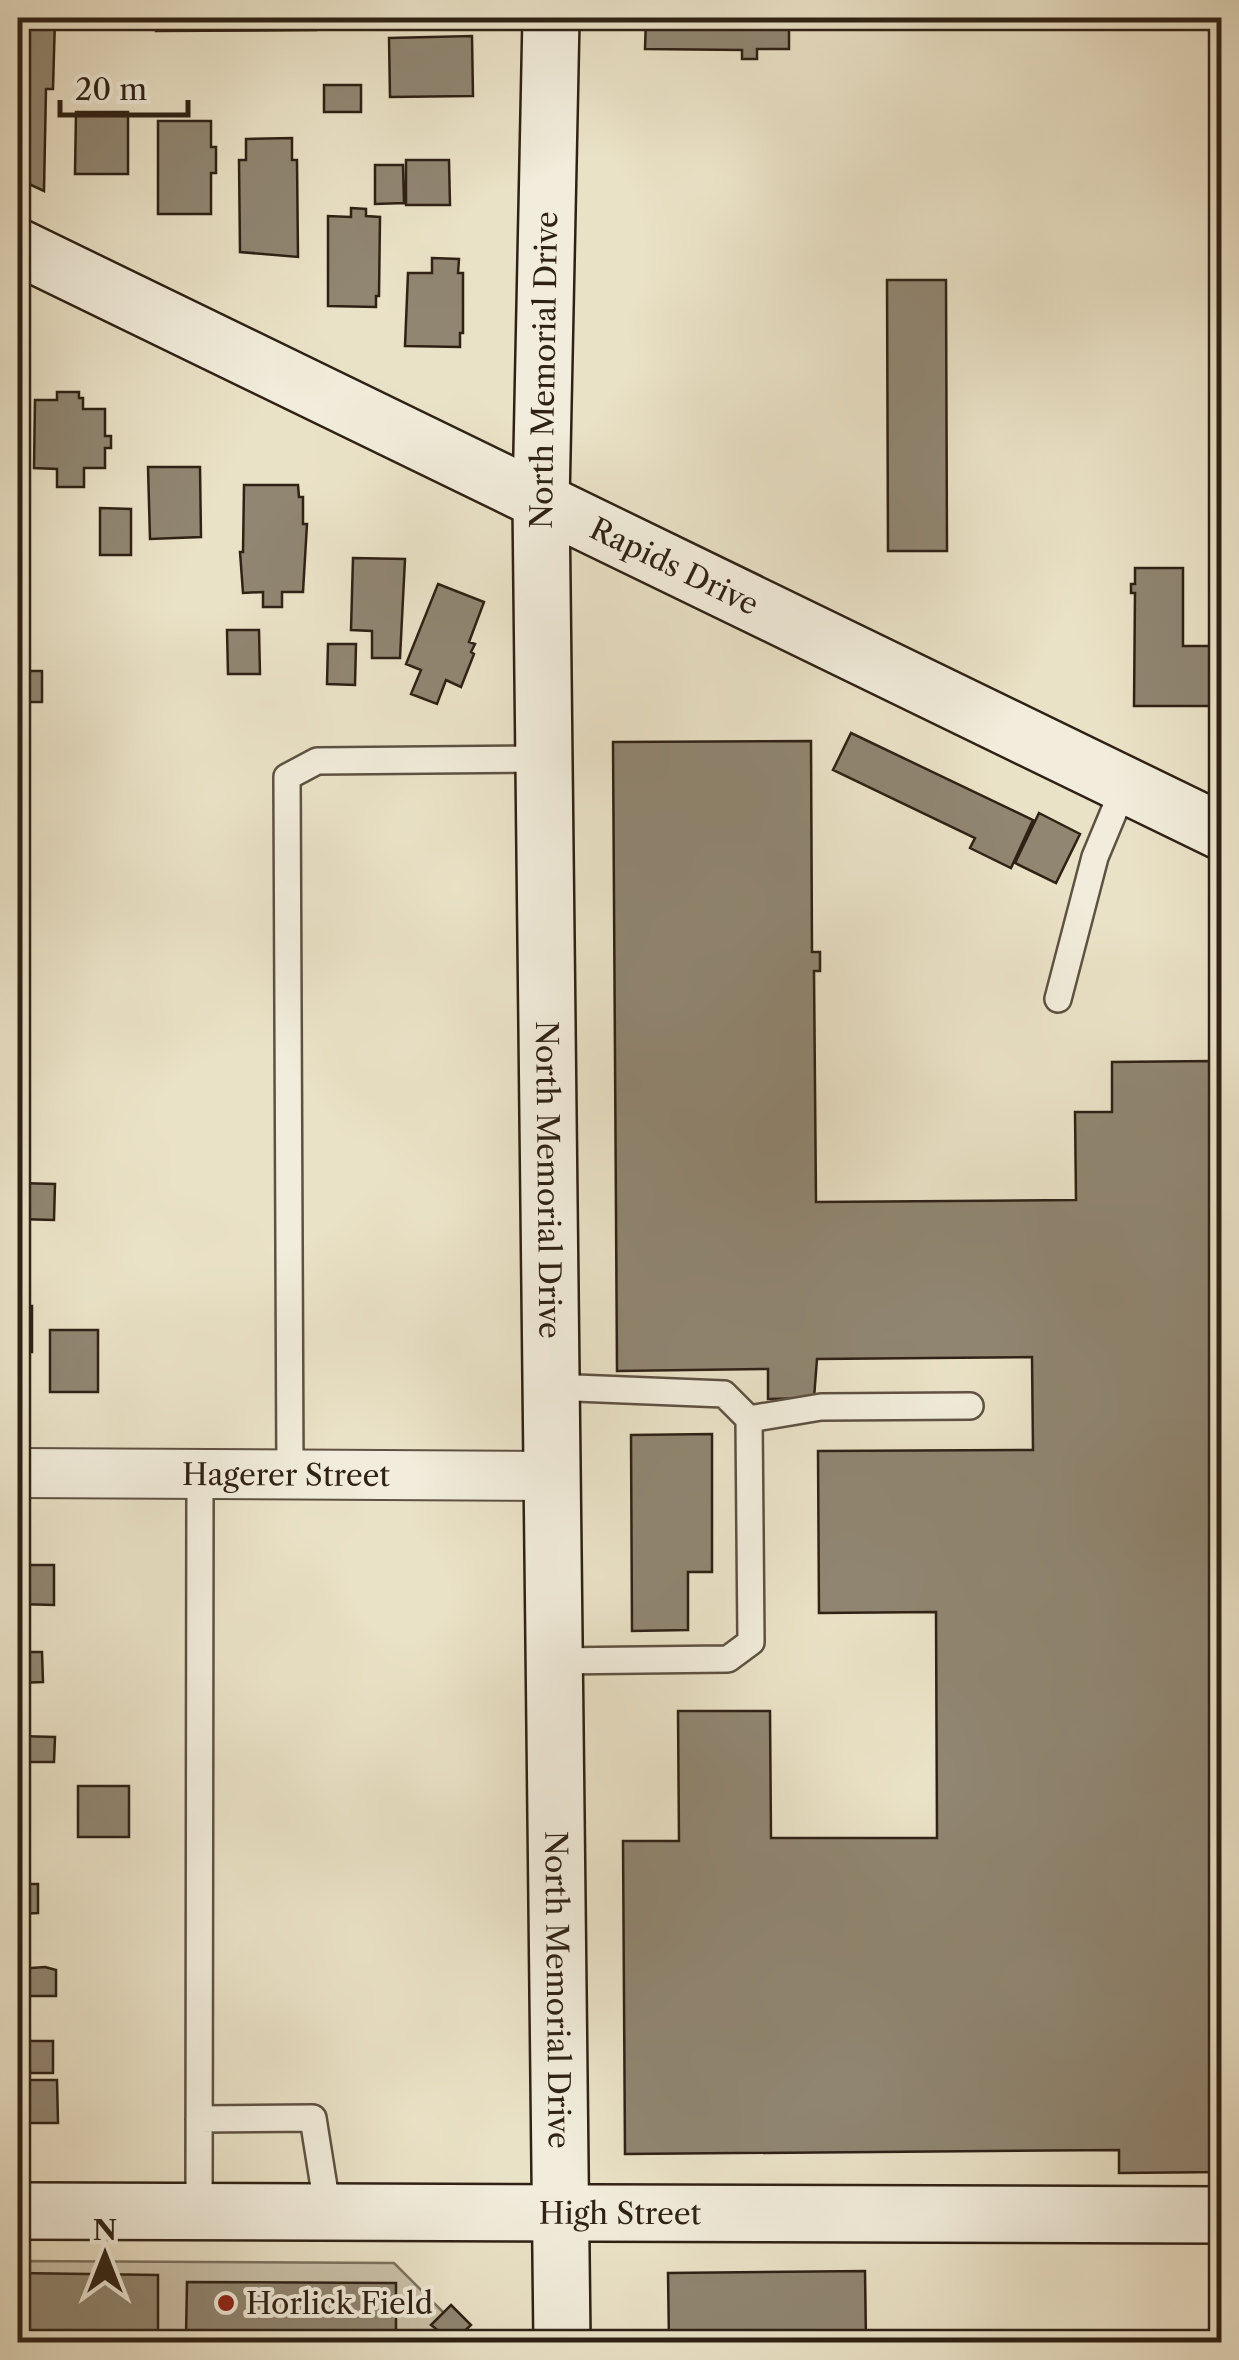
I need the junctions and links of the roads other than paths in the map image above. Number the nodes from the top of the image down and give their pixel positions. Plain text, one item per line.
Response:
1 (551, 18) edge
2 (18, 247) edge
3 (541, 501) junction
4 (544, 759) junction
5 (1124, 785) junction
6 (1222, 832) edge
7 (1058, 999) dead end
8 (551, 1387) junction
9 (970, 1406) dead end
10 (749, 1418) junction
11 (18, 1473) edge
12 (200, 1474) junction
13 (290, 1475) junction
14 (552, 1476) junction
15 (554, 1660) junction
16 (199, 2119) junction
17 (18, 2211) edge
18 (199, 2212) junction
19 (328, 2212) junction
20 (561, 2212) junction
21 (1222, 2215) edge
22 (562, 2342) edge

1 - 3 main road, North Memorial Drive
2 - 3 main road, Rapids Drive
3 - 4 main road, North Memorial Drive
3 - 5 main road, Rapids Drive
4 - 8 main road, North Memorial Drive
4 - 13 lane
5 - 6 main road, Rapids Drive
5 - 7 lane
8 - 10 lane
8 - 14 main road, North Memorial Drive
9 - 10 lane
10 - 15 lane
11 - 12 street, Hagerer Street
12 - 13 street, Hagerer Street
12 - 16 lane
13 - 14 street, Hagerer Street
14 - 15 main road, North Memorial Drive
15 - 20 main road, North Memorial Drive
16 - 18 lane
16 - 19 lane
17 - 18 main road, High Street
18 - 19 main road, High Street
19 - 20 main road, High Street
20 - 21 main road, High Street
20 - 22 main road, North Memorial Drive

